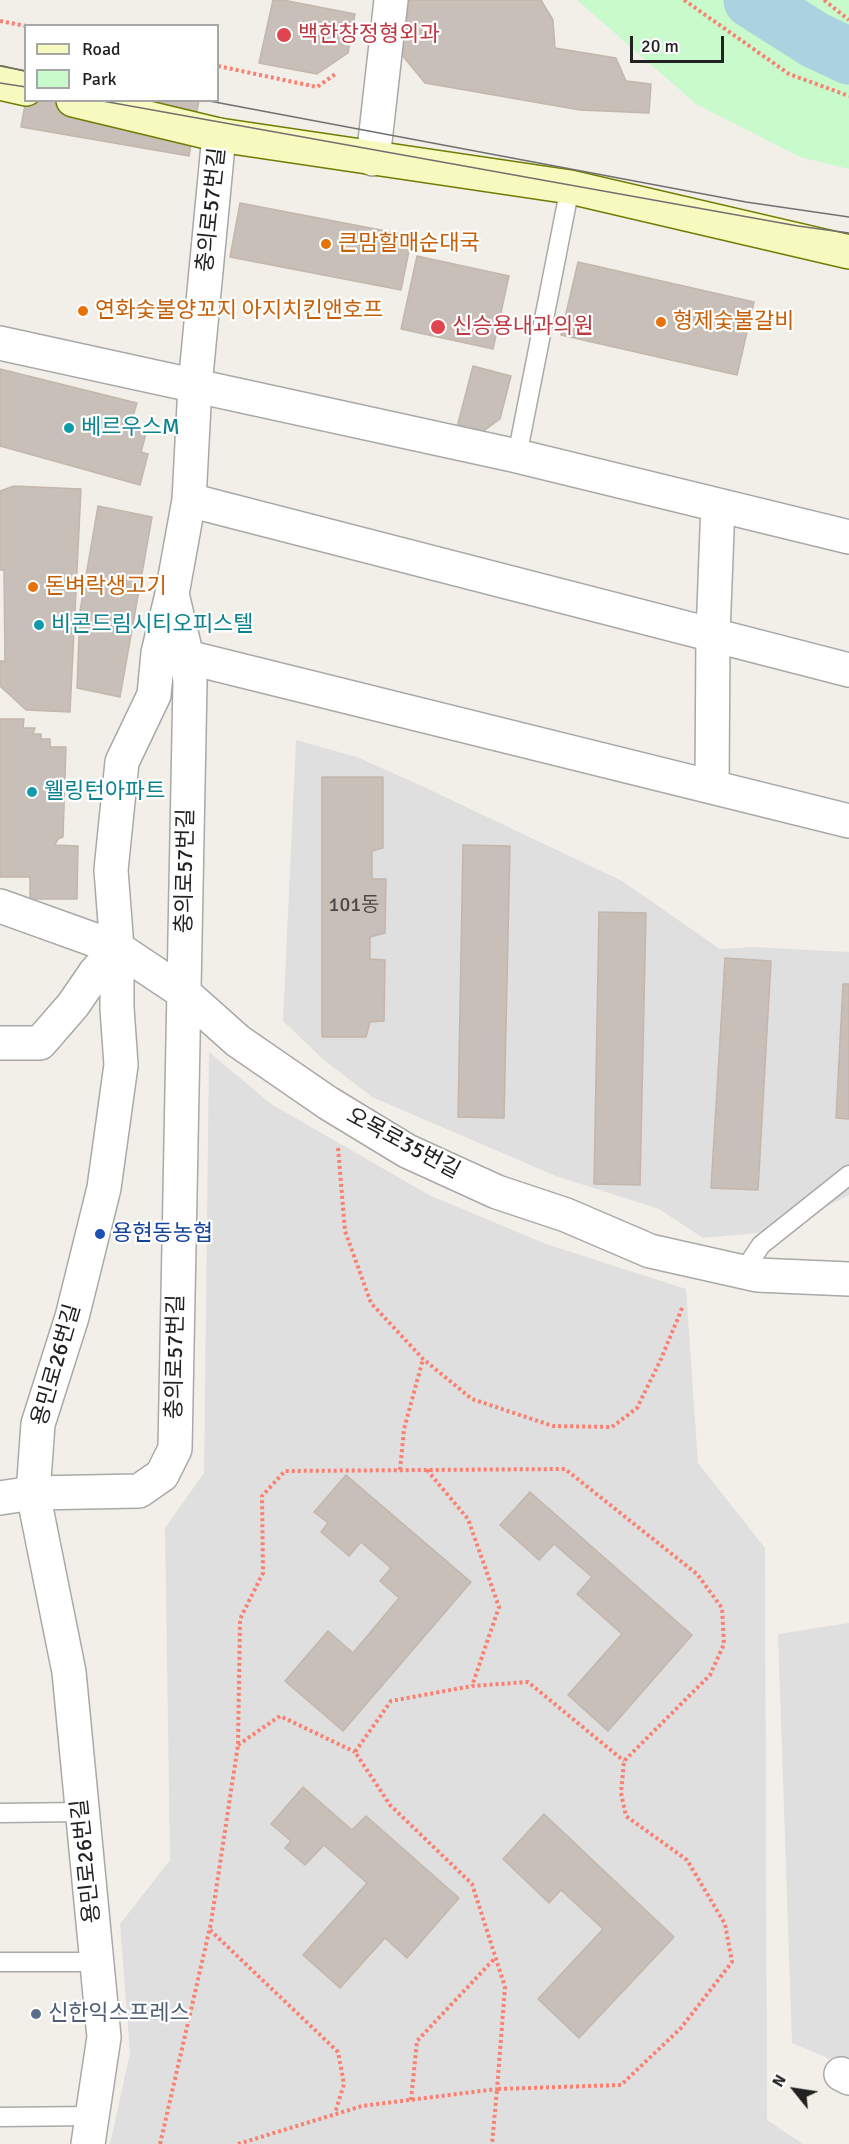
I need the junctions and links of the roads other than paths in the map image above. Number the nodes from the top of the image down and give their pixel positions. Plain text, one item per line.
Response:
1 (391, 0) edge
2 (0, 83) edge
3 (24, 89) edge
4 (81, 102) edge
5 (219, 135) junction
6 (373, 159) junction
7 (570, 188) junction
8 (849, 252) edge
9 (0, 343) edge
10 (195, 387) junction
11 (517, 456) junction
12 (189, 500) junction
13 (718, 505) junction
14 (849, 537) edge
15 (713, 634) junction
16 (172, 655) junction
17 (849, 670) edge
18 (712, 787) junction
19 (849, 821) edge
20 (0, 906) edge
21 (117, 948) junction
22 (183, 993) junction
23 (0, 1043) edge
24 (849, 1174) edge
25 (743, 1272) junction
26 (849, 1279) edge
27 (33, 1493) junction
28 (0, 1498) edge
29 (82, 1812) junction
30 (0, 1813) edge
31 (0, 1962) edge
32 (97, 1962) junction
33 (0, 2117) edge
34 (90, 2130) edge

1 - 6 street
2 - 3 main road
4 - 5 main road
5 - 6 main road
5 - 10 street, 충의로57번길
6 - 7 main road
7 - 8 main road
7 - 11 lane
9 - 10 street
10 - 11 street
10 - 12 street, 충의로57번길
11 - 13 street
12 - 15 street
12 - 16 street, 충의로57번길
13 - 14 street
13 - 15 street
15 - 17 street
15 - 18 street
16 - 18 street
16 - 21 street, 용민로26번길
16 - 22 street, 충의로57번길
18 - 19 street
20 - 21 street, 오목로35번길
21 - 22 street, 오목로35번길
21 - 23 street
21 - 27 street, 용민로26번길
22 - 25 street, 오목로35번길
22 - 27 street, 충의로57번길
24 - 25 lane
25 - 26 street, 오목로35번길
27 - 28 street, 충의로57번길
27 - 29 street, 용민로26번길
29 - 30 lane
29 - 32 street, 용민로26번길
31 - 32 lane
32 - 34 street, 용민로26번길
33 - 34 lane

